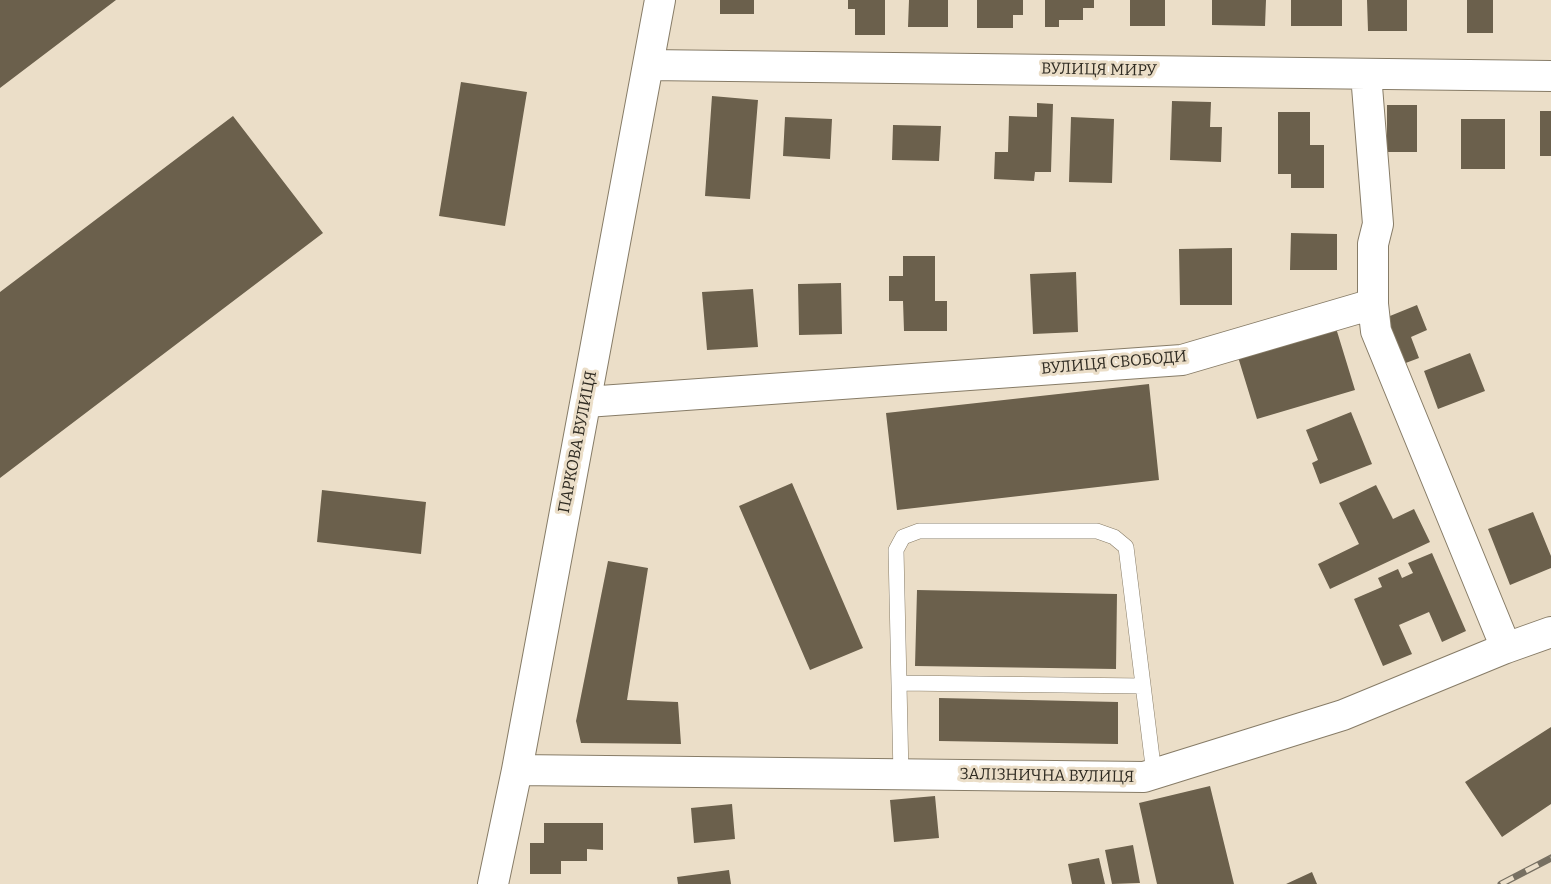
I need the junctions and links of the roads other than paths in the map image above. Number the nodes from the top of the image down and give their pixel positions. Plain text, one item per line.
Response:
1 (660, 0) edge
2 (648, 65) junction
3 (1366, 74) junction
4 (1551, 76) edge
5 (1373, 304) junction
6 (586, 402) junction
7 (1551, 632) edge
8 (1506, 648) junction
9 (899, 683) junction
10 (1143, 686) junction
11 (517, 770) junction
12 (1154, 774) junction
13 (901, 775) junction
14 (493, 884) edge

1 - 2 street, ПАРКОВА ВУЛИЦЯ
2 - 3 street, ВУЛИЦЯ МИРУ
2 - 6 street, ПАРКОВА ВУЛИЦЯ
3 - 4 street, ВУЛИЦЯ МИРУ
3 - 5 street
5 - 6 street, ВУЛИЦЯ СВОБОДИ
5 - 8 street
6 - 11 street, ПАРКОВА ВУЛИЦЯ
7 - 8 street, ЗАЛІЗНИЧНА ВУЛИЦЯ
8 - 12 street, ЗАЛІЗНИЧНА ВУЛИЦЯ
9 - 10 lane
9 - 10 lane
9 - 13 lane
10 - 12 lane
11 - 13 street, ЗАЛІЗНИЧНА ВУЛИЦЯ
11 - 14 street, ПАРКОВА ВУЛИЦЯ
12 - 13 street, ЗАЛІЗНИЧНА ВУЛИЦЯ

